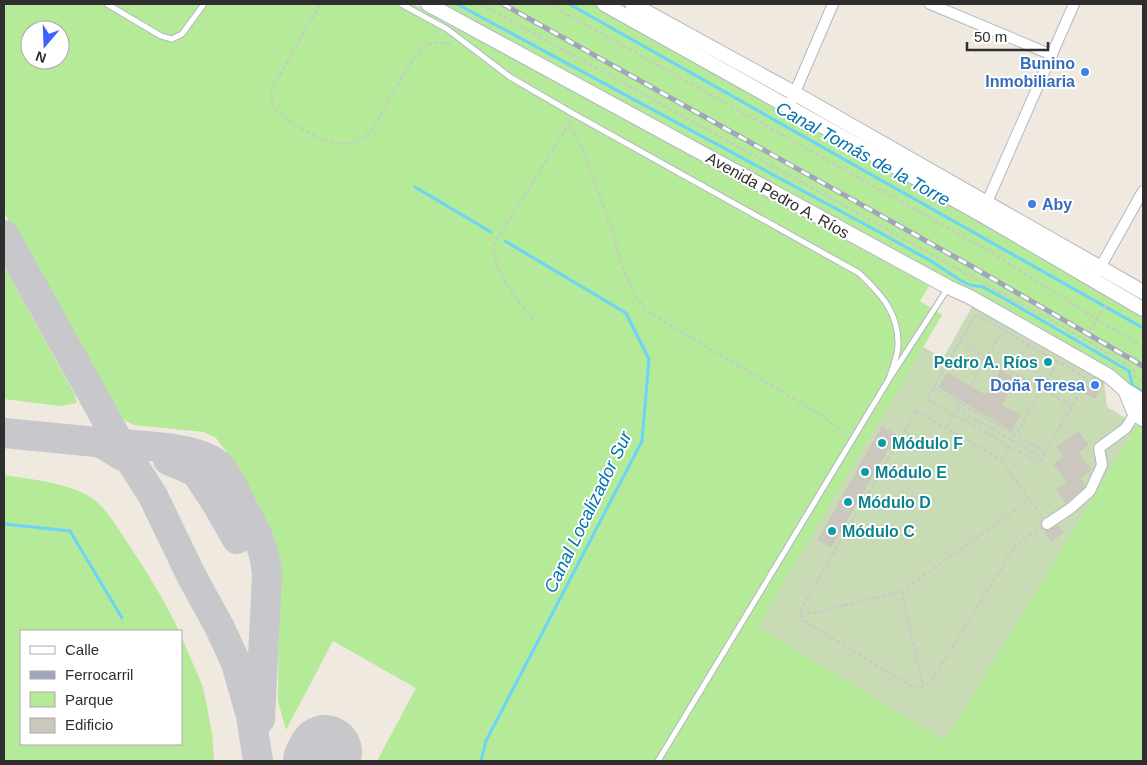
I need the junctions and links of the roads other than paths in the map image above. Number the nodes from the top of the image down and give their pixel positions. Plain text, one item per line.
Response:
1 (107, 4) edge
2 (204, 4) edge
3 (401, 4) edge
4 (428, 4) edge
5 (604, 4) edge
6 (632, 4) edge
7 (833, 4) edge
8 (930, 4) edge
9 (1074, 4) edge
10 (1052, 55) junction
11 (794, 92) junction
12 (789, 106) junction
13 (1143, 191) edge
14 (984, 209) junction
15 (1100, 267) junction
16 (1093, 280) junction
17 (948, 287) junction
18 (1143, 292) edge
19 (1143, 309) edge
20 (889, 379) junction
21 (1125, 390) junction
22 (1143, 400) edge
23 (1139, 416) edge
24 (1047, 524) road end
25 (658, 761) edge

1 - 2 lane
3 - 20 lane
4 - 17 street, Avenida Pedro A. Ríos
5 - 12 street
6 - 11 street
7 - 11 street
8 - 10 street
9 - 10 street
10 - 14 street
11 - 12 street
11 - 14 street
12 - 14 street
13 - 15 street
14 - 15 street
14 - 16 street
15 - 16 street
15 - 18 street
16 - 19 street
17 - 20 lane
17 - 21 street, Avenida Pedro A. Ríos
20 - 25 lane
21 - 22 street, Avenida Pedro A. Ríos
21 - 23 street, Avenida Pedro A. Ríos
22 - 23 street
23 - 24 street

